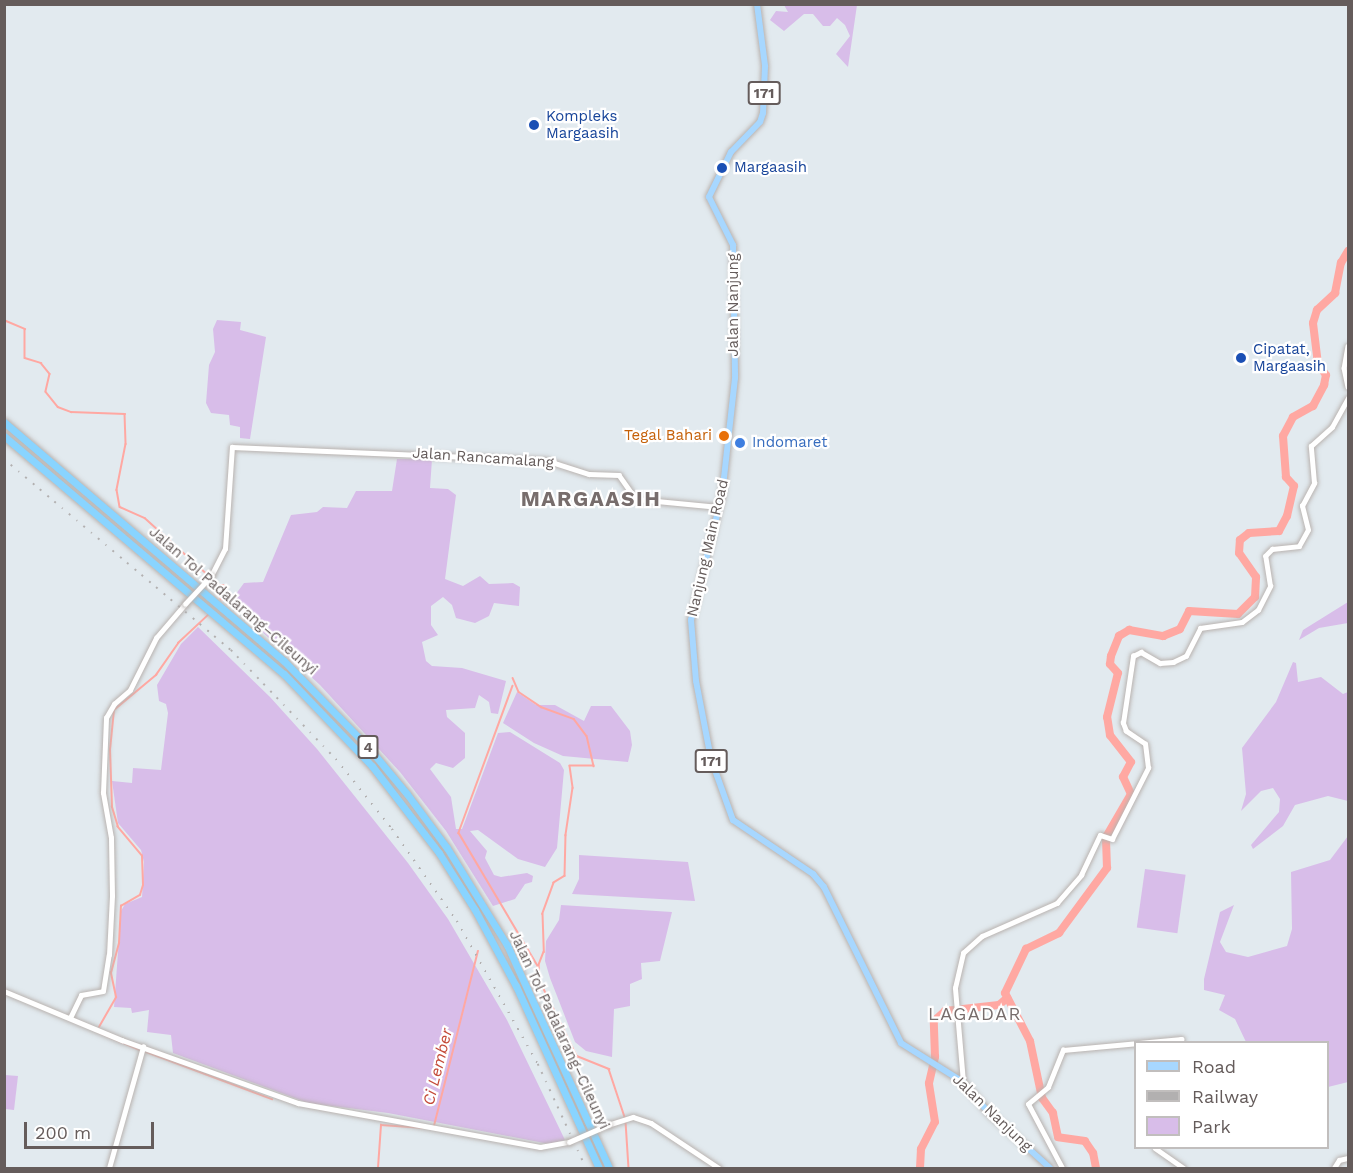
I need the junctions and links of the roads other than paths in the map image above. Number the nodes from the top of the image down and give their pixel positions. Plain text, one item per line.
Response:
1 (757, 4) edge
2 (1348, 346) edge
3 (1348, 387) edge
4 (1348, 398) edge
5 (7, 423) edge
6 (4, 436) edge
7 (719, 507) junction
8 (4, 991) edge
9 (69, 1018) junction
10 (1156, 1041) edge
11 (1182, 1041) edge
12 (1134, 1043) edge
13 (142, 1050) junction
14 (936, 1062) joint
15 (963, 1082) junction
16 (1156, 1149) edge
17 (1348, 1158) edge
18 (109, 1168) edge
19 (599, 1168) edge
20 (609, 1168) edge
21 (719, 1168) edge
22 (1050, 1168) edge
23 (1062, 1168) edge
24 (1184, 1168) edge
25 (1334, 1168) edge

1 - 7 main road, Jalan Nanjung / 171
2 - 3 street
4 - 15 street
5 - 20 highway, Jalan Tol Padalarang–Cileunyi / 4
6 - 19 highway, Jalan Tol Padalarang–Cileunyi / 4
7 - 9 street, Jalan Rancamalang, bridge
7 - 14 main road, Nanjung Main Road / 171
8 - 9 street
9 - 13 street
10 - 11 street
12 - 23 street
13 - 18 street
13 - 21 street, bridge
14 - 15 main road, Jalan Nanjung / 171
15 - 22 main road, Jalan Nanjung / 171
16 - 24 street
17 - 25 street

